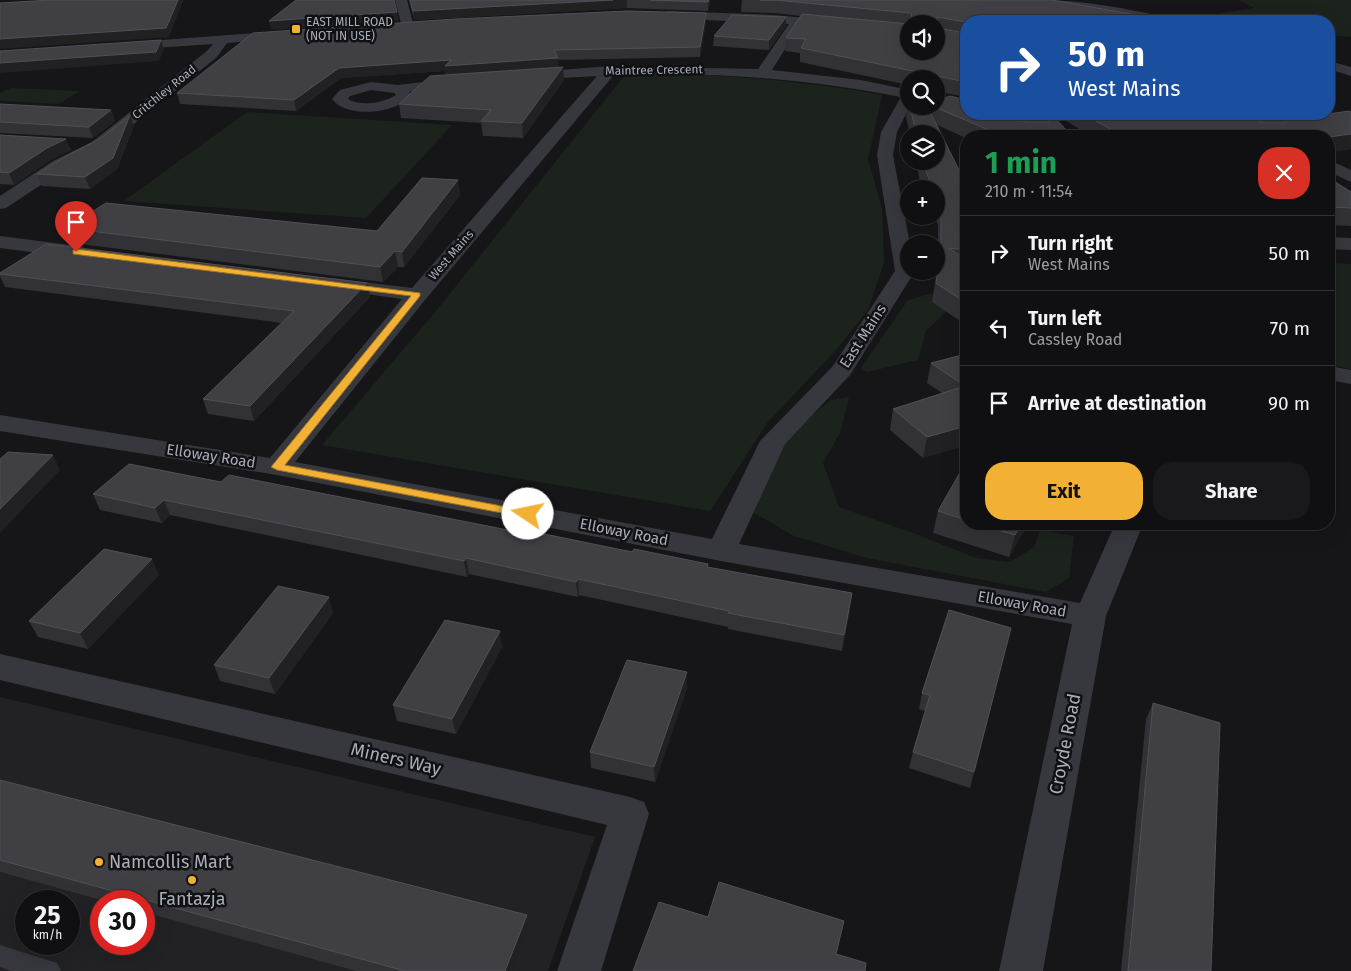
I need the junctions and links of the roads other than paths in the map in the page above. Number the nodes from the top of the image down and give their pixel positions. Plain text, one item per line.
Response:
1 (401, 0) edge
2 (1048, 0) edge
3 (655, 15) edge
4 (1137, 15) edge
5 (797, 21) junction
6 (408, 27) edge
7 (900, 31) edge
8 (301, 34) edge
9 (223, 39) junction
10 (116, 47) edge
11 (1335, 67) edge
12 (610, 70) junction
13 (763, 72) junction
14 (1351, 72) edge
15 (512, 78) edge
16 (473, 80) edge
17 (398, 89) dead end
18 (900, 92) edge
19 (900, 110) edge
20 (69, 143) edge
21 (98, 145) junction
22 (1335, 168) edge
23 (1351, 177) edge
24 (0, 204) edge
25 (0, 242) edge
26 (1335, 243) edge
27 (1351, 244) edge
28 (97, 254) edge
29 (310, 281) edge
30 (417, 294) junction
31 (1335, 374) edge
32 (1351, 377) edge
33 (3, 428) edge
34 (277, 467) junction
35 (1126, 530) edge
36 (721, 551) junction
37 (1090, 616) junction
38 (0, 667) edge
39 (0, 956) edge
40 (49, 971) edge
41 (579, 971) edge
42 (1021, 971) edge

1 - 6 street
2 - 4 street
3 - 5 street
5 - 7 street
5 - 13 street
8 - 9 street
9 - 10 street
9 - 21 street, Critchley Road
11 - 14 street
12 - 13 street, Maintree Crescent
12 - 15 street, Maintree Crescent
12 - 30 street, West Mains
13 - 18 street, Maintree Crescent
16 - 17 street
19 - 36 street, East Mains
20 - 21 street
21 - 24 street, Critchley Road
22 - 23 street
25 - 28 street
26 - 27 street
29 - 30 street
30 - 34 street, West Mains
31 - 32 street
33 - 34 street, Elloway Road
34 - 36 street, Elloway Road
35 - 37 street, Croyde Road
36 - 37 street, Elloway Road
37 - 42 street, Croyde Road
38 - 41 street, Miners Way
39 - 40 lane

